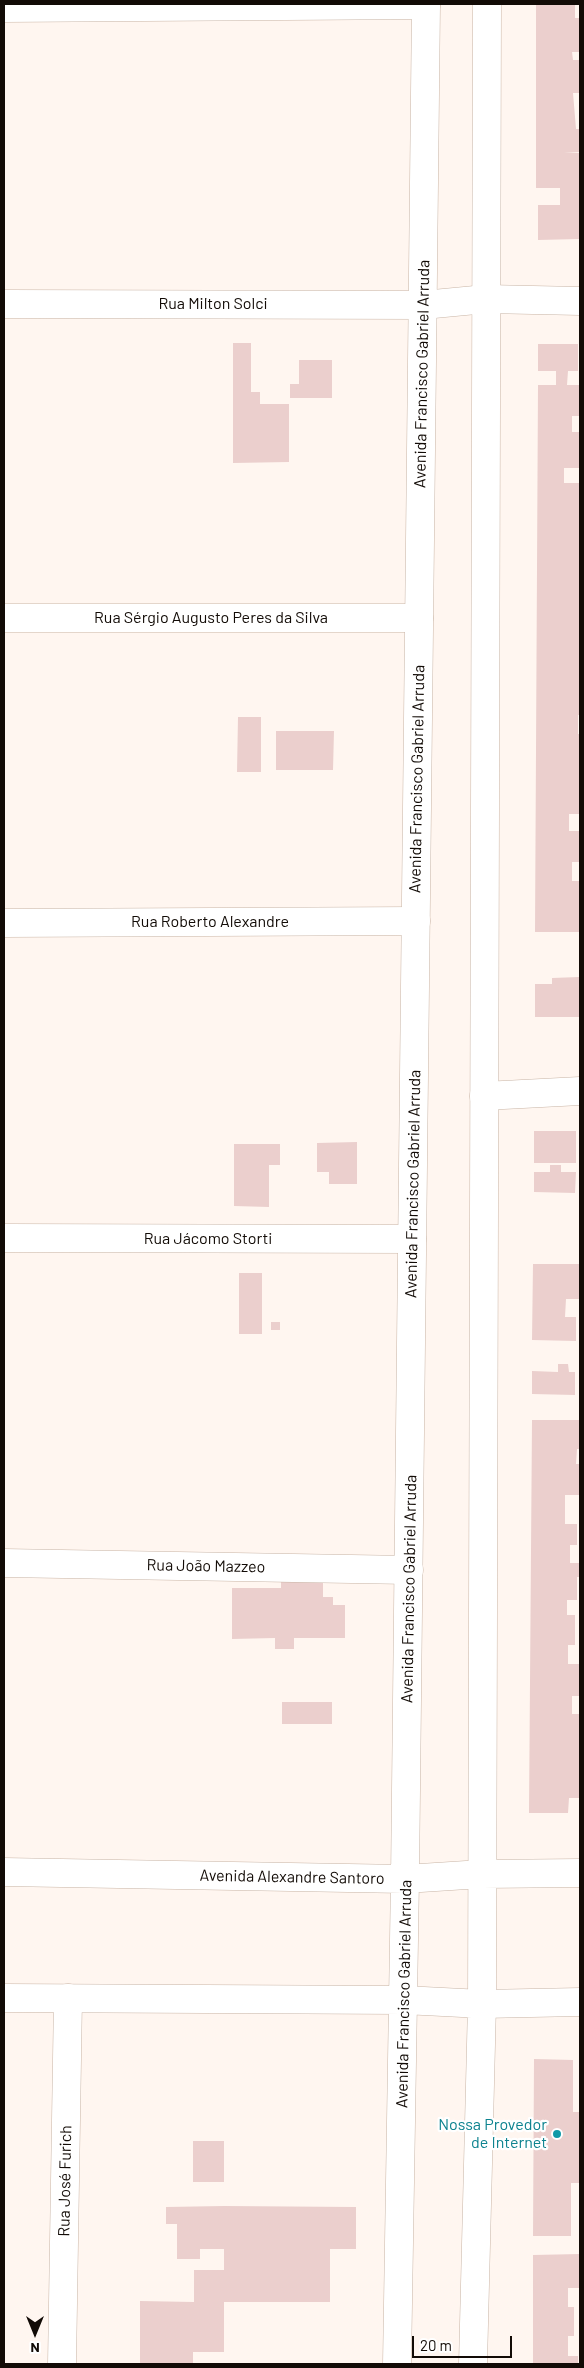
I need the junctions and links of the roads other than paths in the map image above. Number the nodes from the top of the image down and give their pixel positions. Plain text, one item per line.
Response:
1 (426, 4) edge
2 (487, 4) edge
3 (4, 8) edge
4 (486, 298) junction
5 (580, 301) edge
6 (4, 304) edge
7 (423, 305) junction
8 (4, 618) edge
9 (419, 618) junction
10 (416, 921) junction
11 (4, 923) edge
12 (580, 1091) edge
13 (484, 1096) junction
14 (4, 1238) edge
15 (412, 1240) junction
16 (4, 1563) edge
17 (409, 1570) junction
18 (4, 1872) edge
19 (580, 1873) edge
20 (482, 1874) junction
21 (405, 1879) junction
22 (4, 1998) edge
23 (68, 1998) junction
24 (404, 2000) junction
25 (580, 2002) edge
26 (482, 2004) junction
27 (62, 2364) edge
28 (397, 2364) edge
29 (473, 2364) edge

1 - 3 main road
1 - 7 main road, Avenida Francisco Gabriel Arruda
2 - 4 main road
4 - 5 main road, Rua Milton Solci
4 - 7 main road, Rua Milton Solci
4 - 13 main road
6 - 7 main road, Rua Milton Solci
7 - 9 main road, Avenida Francisco Gabriel Arruda
8 - 9 main road, Rua Sérgio Augusto Peres da Silva
9 - 10 main road, Avenida Francisco Gabriel Arruda
10 - 11 main road, Rua Roberto Alexandre
10 - 15 main road, Avenida Francisco Gabriel Arruda
12 - 13 main road
13 - 20 main road
14 - 15 main road, Rua Jácomo Storti
15 - 17 main road, Avenida Francisco Gabriel Arruda
16 - 17 main road, Rua João Mazzeo
17 - 21 main road, Avenida Francisco Gabriel Arruda
18 - 21 main road, Avenida Alexandre Santoro
19 - 20 main road, Avenida Alexandre Santoro
20 - 21 main road, Avenida Alexandre Santoro
20 - 26 main road
21 - 24 main road, Avenida Francisco Gabriel Arruda
22 - 23 main road
23 - 24 main road
23 - 27 main road, Rua José Furich
24 - 26 main road
24 - 28 main road, Avenida Francisco Gabriel Arruda
25 - 26 main road
26 - 29 main road

